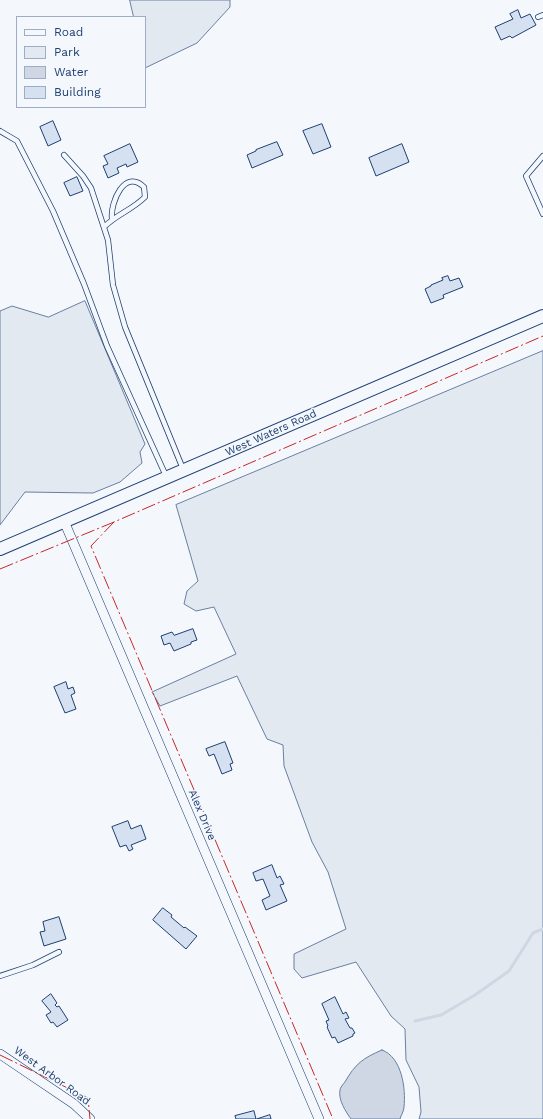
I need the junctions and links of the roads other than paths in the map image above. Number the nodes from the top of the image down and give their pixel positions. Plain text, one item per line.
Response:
1 (0, 130) edge
2 (64, 155) dead end
3 (543, 156) edge
4 (543, 214) edge
5 (112, 219) junction
6 (104, 227) junction
7 (543, 316) edge
8 (184, 471) junction
9 (167, 478) junction
10 (64, 521) junction
11 (0, 549) edge
12 (59, 952) dead end
13 (0, 976) edge
14 (0, 1054) edge
15 (90, 1119) edge
16 (318, 1119) edge

1 - 9 lane
2 - 6 lane
3 - 4 lane
5 - 5 lane
5 - 6 lane
6 - 8 lane
7 - 8 street, West Waters Road
8 - 9 street, West Waters Road
9 - 10 street, West Waters Road
10 - 11 street, West Waters Road
10 - 16 street, Alex Drive
12 - 13 lane
14 - 15 street, West Arbor Road

